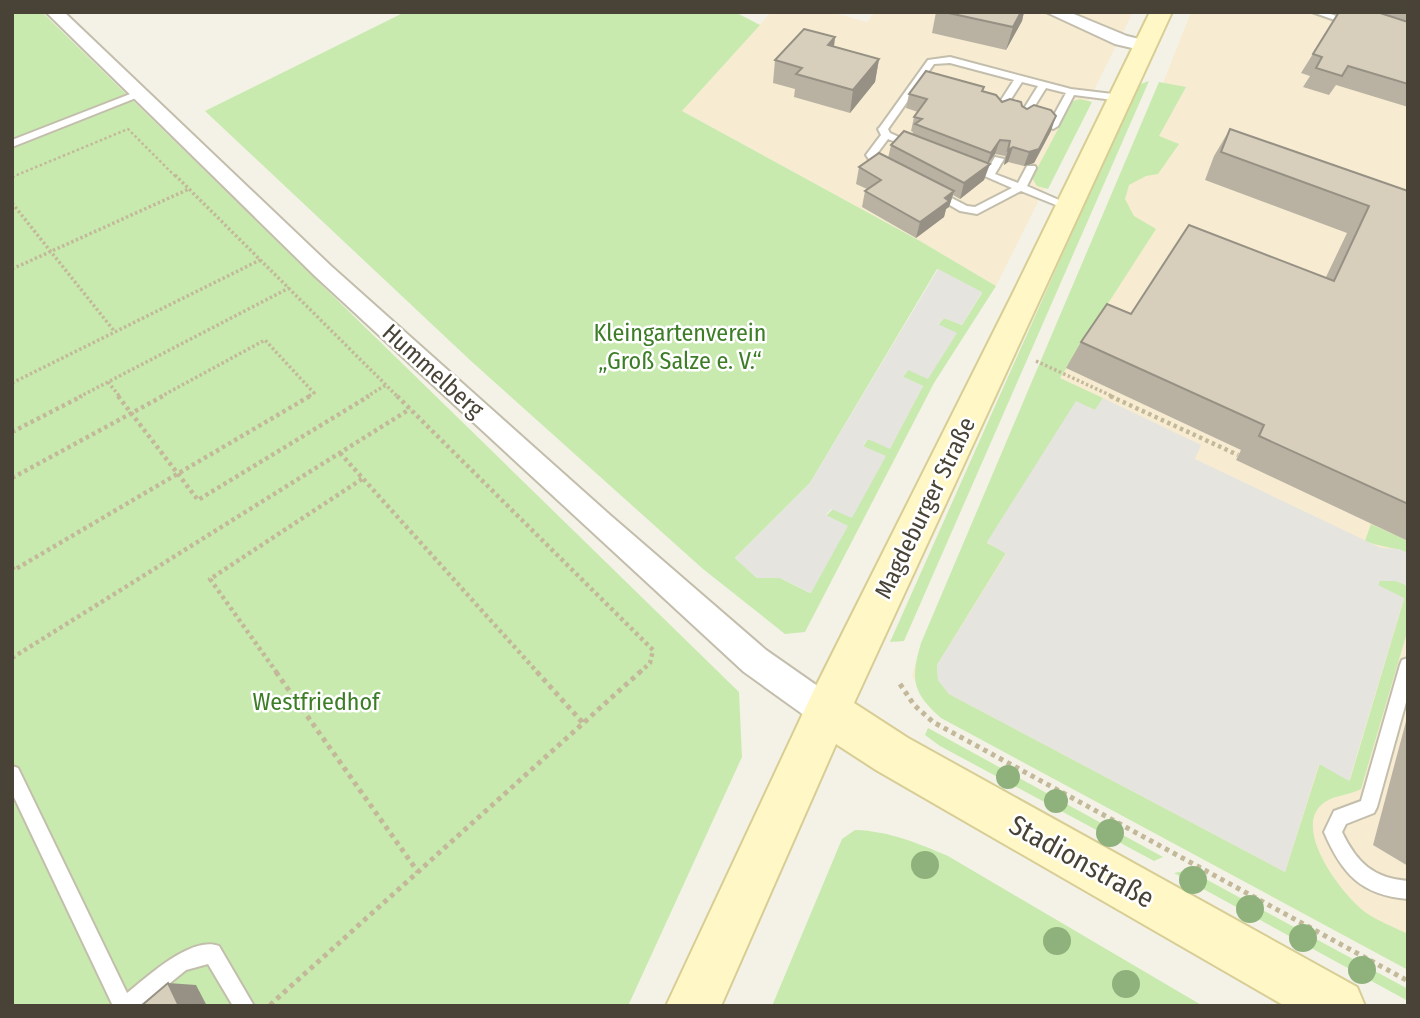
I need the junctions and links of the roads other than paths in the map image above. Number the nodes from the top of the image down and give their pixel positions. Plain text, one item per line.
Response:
1 (54, 12) edge
2 (1054, 12) edge
3 (1161, 12) edge
4 (1316, 12) edge
5 (1368, 27) edge
6 (1145, 46) junction
7 (1019, 79) junction
8 (1042, 85) junction
9 (1071, 92) junction
10 (138, 94) junction
11 (1121, 98) junction
12 (999, 111) edge
13 (1023, 118) edge
14 (1053, 126) edge
15 (886, 135) junction
16 (12, 144) edge
17 (920, 149) edge
18 (999, 159) edge
19 (955, 162) edge
20 (1031, 168) edge
21 (898, 174) edge
22 (989, 175) junction
23 (920, 186) edge
24 (1021, 187) junction
25 (1070, 207) junction
26 (1408, 665) edge
27 (827, 712) junction
28 (12, 774) edge
29 (1408, 890) edge
30 (125, 1006) edge
31 (244, 1006) edge
32 (693, 1006) edge
33 (1338, 1006) edge

1 - 10 street, Hummelberg
2 - 6 street
3 - 6 main road, Magdeburger Straße
4 - 5 lane
6 - 11 main road, Magdeburger Straße
7 - 8 lane
7 - 12 lane
7 - 15 lane
8 - 9 lane
8 - 13 lane
9 - 11 lane
9 - 14 lane
10 - 16 lane
10 - 27 street, Hummelberg
11 - 25 main road, Magdeburger Straße
15 - 17 lane
15 - 21 lane
18 - 22 lane
19 - 22 lane
20 - 24 lane
22 - 24 lane
23 - 24 lane
24 - 25 lane
25 - 27 main road, Magdeburger Straße
26 - 29 lane
27 - 32 main road, Magdeburger Straße
27 - 33 main road, Stadionstraße
28 - 30 lane
30 - 31 lane

